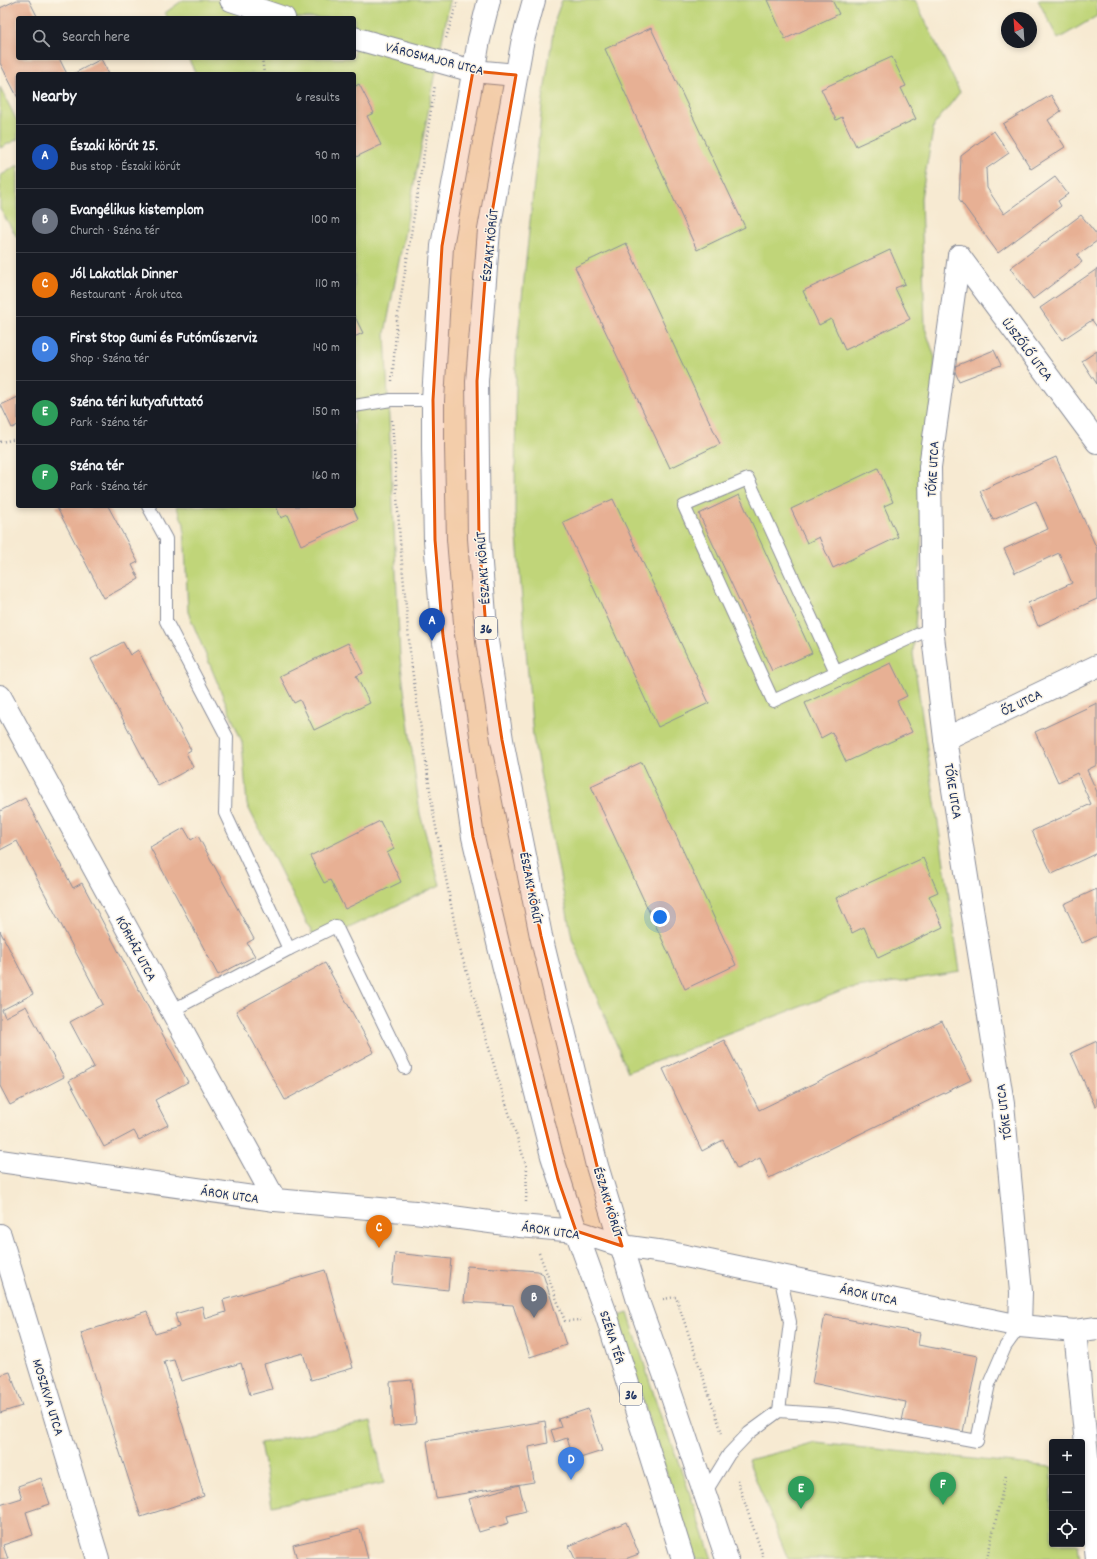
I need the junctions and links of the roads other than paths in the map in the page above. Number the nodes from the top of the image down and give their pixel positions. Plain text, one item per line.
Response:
1 (231, 0) edge
2 (489, 0) edge
3 (534, 0) edge
4 (278, 16) edge
5 (356, 39) edge
6 (473, 71) junction
7 (516, 75) junction
8 (959, 256) joint
9 (433, 400) junction
10 (356, 406) edge
11 (1097, 442) edge
12 (149, 508) edge
13 (932, 628) junction
14 (1097, 666) edge
15 (836, 672) junction
16 (0, 697) edge
17 (945, 738) junction
18 (289, 949) junction
19 (171, 1011) junction
20 (405, 1068) dead end
21 (0, 1161) edge
22 (275, 1200) junction
23 (576, 1231) junction
24 (0, 1235) edge
25 (622, 1246) junction
26 (780, 1275) junction
27 (1020, 1326) junction
28 (1097, 1328) edge
29 (1075, 1330) junction
30 (780, 1411) junction
31 (705, 1493) junction
32 (98, 1559) edge
33 (683, 1559) edge
34 (726, 1559) edge
35 (1097, 1559) edge

1 - 4 street
2 - 6 street, 36
3 - 7 street, ÉSZAKI KÖRÚT / 36
5 - 6 street, VÁROSMAJOR UTCA
6 - 7 street, VÁROSMAJOR UTCA
6 - 9 street, 36
7 - 25 street, ÉSZAKI KÖRÚT / 36
8 - 11 street, ÚJSZŐLŐ UTCA
8 - 13 street, TŐKE UTCA
9 - 10 lane
9 - 23 street, 36
12 - 18 lane
13 - 15 lane
13 - 17 street, TŐKE UTCA
14 - 17 street, ŐZ UTCA
15 - 15 lane
16 - 19 street, KÓRHÁZ UTCA
17 - 27 street, TŐKE UTCA
18 - 19 lane
18 - 20 lane
19 - 22 street, KÓRHÁZ UTCA
21 - 22 street, ÁROK UTCA
22 - 23 street, ÁROK UTCA
23 - 25 street, ÁROK UTCA
23 - 33 street, SZÉNA TÉR / 36
24 - 32 street, MOSZKVA UTCA
25 - 26 street, ÁROK UTCA
25 - 31 street, 36
26 - 27 street, ÁROK UTCA
26 - 30 lane
27 - 29 street, ÁROK UTCA
27 - 30 lane
28 - 29 street, ÁROK UTCA
29 - 35 street
30 - 31 lane
31 - 34 street, 36

